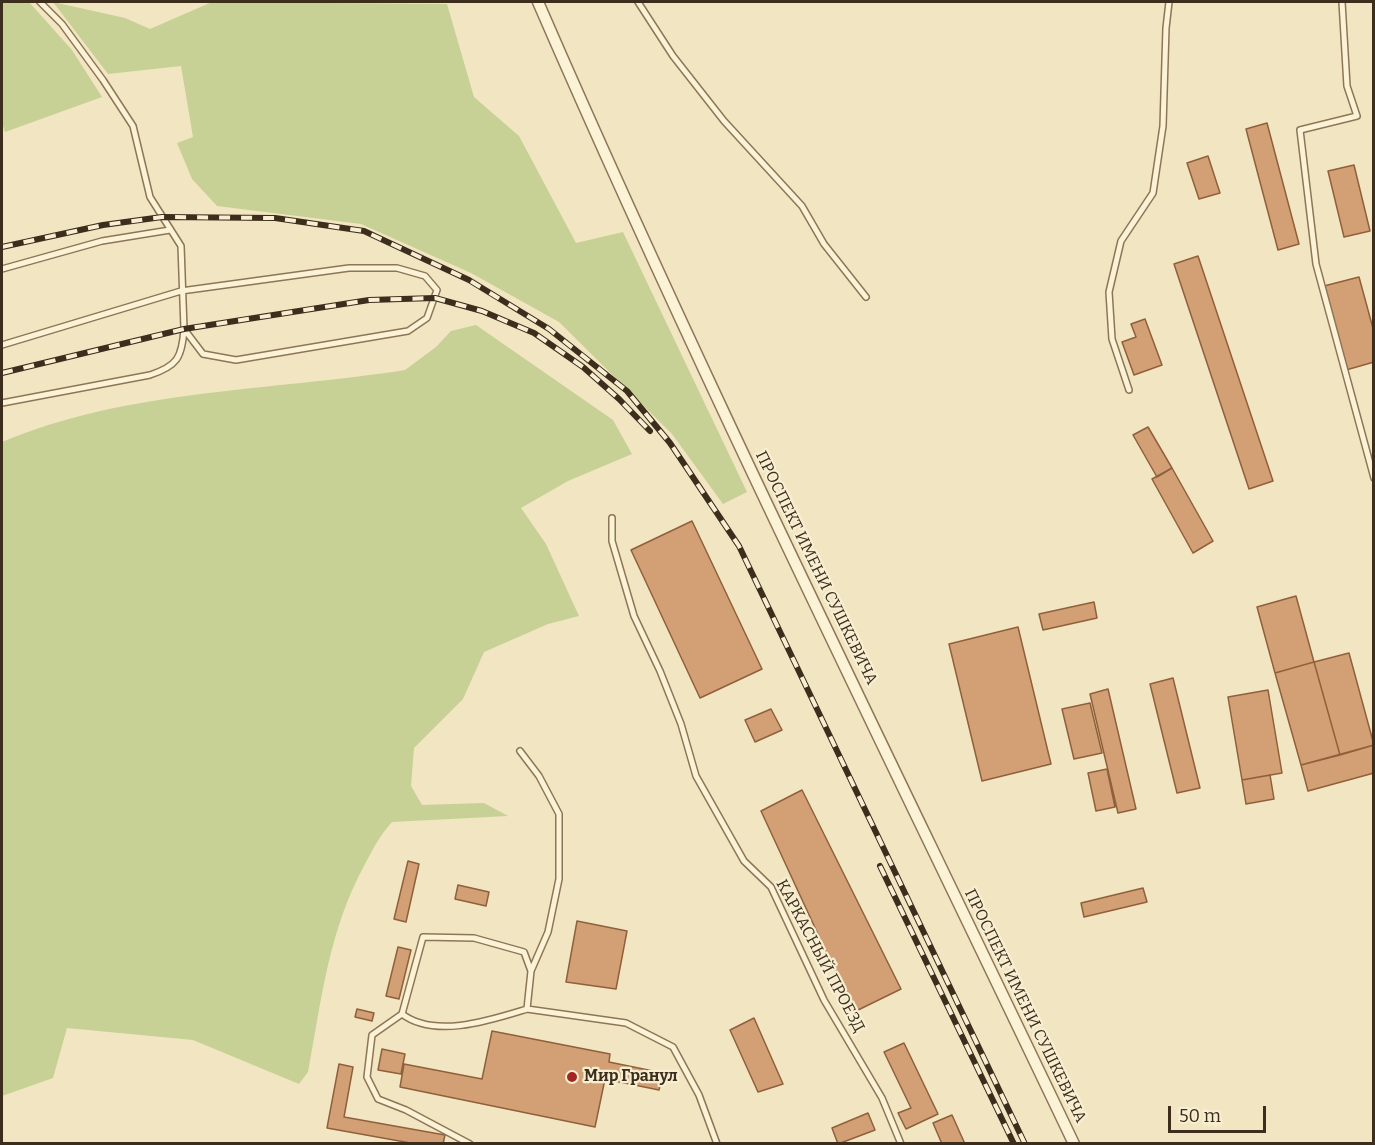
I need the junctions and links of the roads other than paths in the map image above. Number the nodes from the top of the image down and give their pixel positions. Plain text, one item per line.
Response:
1 (40, 2) edge
2 (538, 2) edge
3 (638, 2) edge
4 (1170, 2) edge
5 (1342, 2) edge
6 (170, 230) junction
7 (2, 270) edge
8 (181, 291) junction
9 (866, 297) dead end
10 (184, 329) junction
11 (2, 345) edge
12 (1129, 390) dead end
13 (2, 403) edge
14 (1374, 478) edge
15 (612, 518) dead end
16 (520, 751) dead end
17 (531, 971) junction
18 (527, 1009) junction
19 (402, 1014) junction
20 (470, 1143) edge
21 (717, 1143) edge
22 (901, 1143) edge
23 (1074, 1143) edge

1 - 6 lane
2 - 23 street, ПРОСПЕКТ ИМЕНИ СУШКЕВИЧА
3 - 9 lane
4 - 12 lane
5 - 14 lane
6 - 7 lane
6 - 8 lane
8 - 10 lane
8 - 10 lane
8 - 11 lane
10 - 13 lane
15 - 22 lane, КАРКАСНЫЙ ПРОЕЗД
16 - 17 lane
17 - 18 lane
17 - 19 lane
18 - 19 lane
18 - 21 lane
19 - 20 lane

